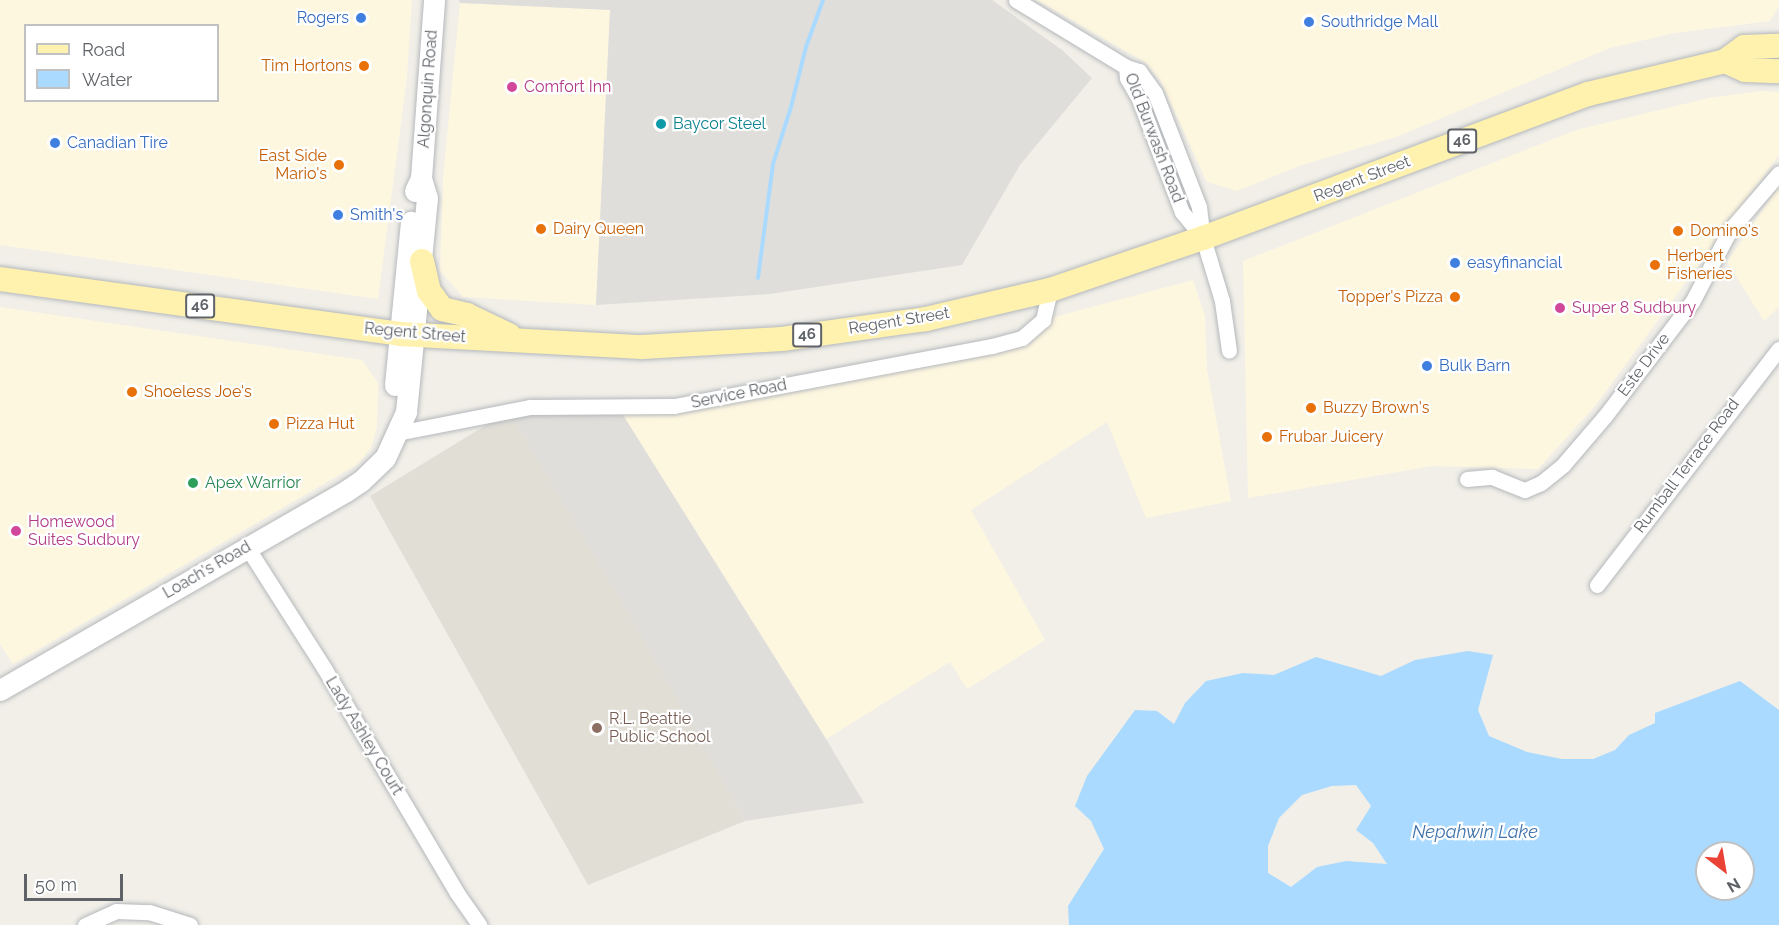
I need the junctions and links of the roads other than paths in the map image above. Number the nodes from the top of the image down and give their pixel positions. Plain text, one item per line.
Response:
1 (434, 0) edge
2 (1016, 0) edge
3 (1775, 44) edge
4 (1725, 61) junction
5 (1779, 71) edge
6 (1779, 173) edge
7 (421, 178) junction
8 (1203, 238) junction
9 (422, 261) junction
10 (0, 279) edge
11 (1050, 290) junction
12 (407, 334) junction
13 (520, 340) junction
14 (1779, 349) edge
15 (1229, 351) dead end
16 (397, 433) junction
17 (1467, 478) dead end
18 (247, 547) junction
19 (1597, 585) dead end
20 (0, 690) edge
21 (85, 925) edge
22 (190, 925) edge
23 (479, 925) edge

1 - 7 street, Algonquin Road
2 - 8 street, Old Burwash Road
3 - 4 main road, Regent Street / 46
4 - 5 main road
4 - 8 main road, Regent Street / 46
6 - 17 street, Este Drive
7 - 9 street, Algonquin Road
7 - 12 street, Algonquin Road
8 - 11 main road, Regent Street / 46
8 - 15 street, Old Burwash Road
9 - 12 street, Algonquin Road
9 - 13 main road
10 - 12 main road, Regent Street / 46
11 - 13 main road, Regent Street / 46
11 - 16 street, Service Road
12 - 13 main road, Regent Street / 46
12 - 16 street
14 - 19 street, Rumball Terrace Road
16 - 18 street, Loach's Road
18 - 20 street, Loach's Road
18 - 23 street, Lady Ashley Court
21 - 22 street

